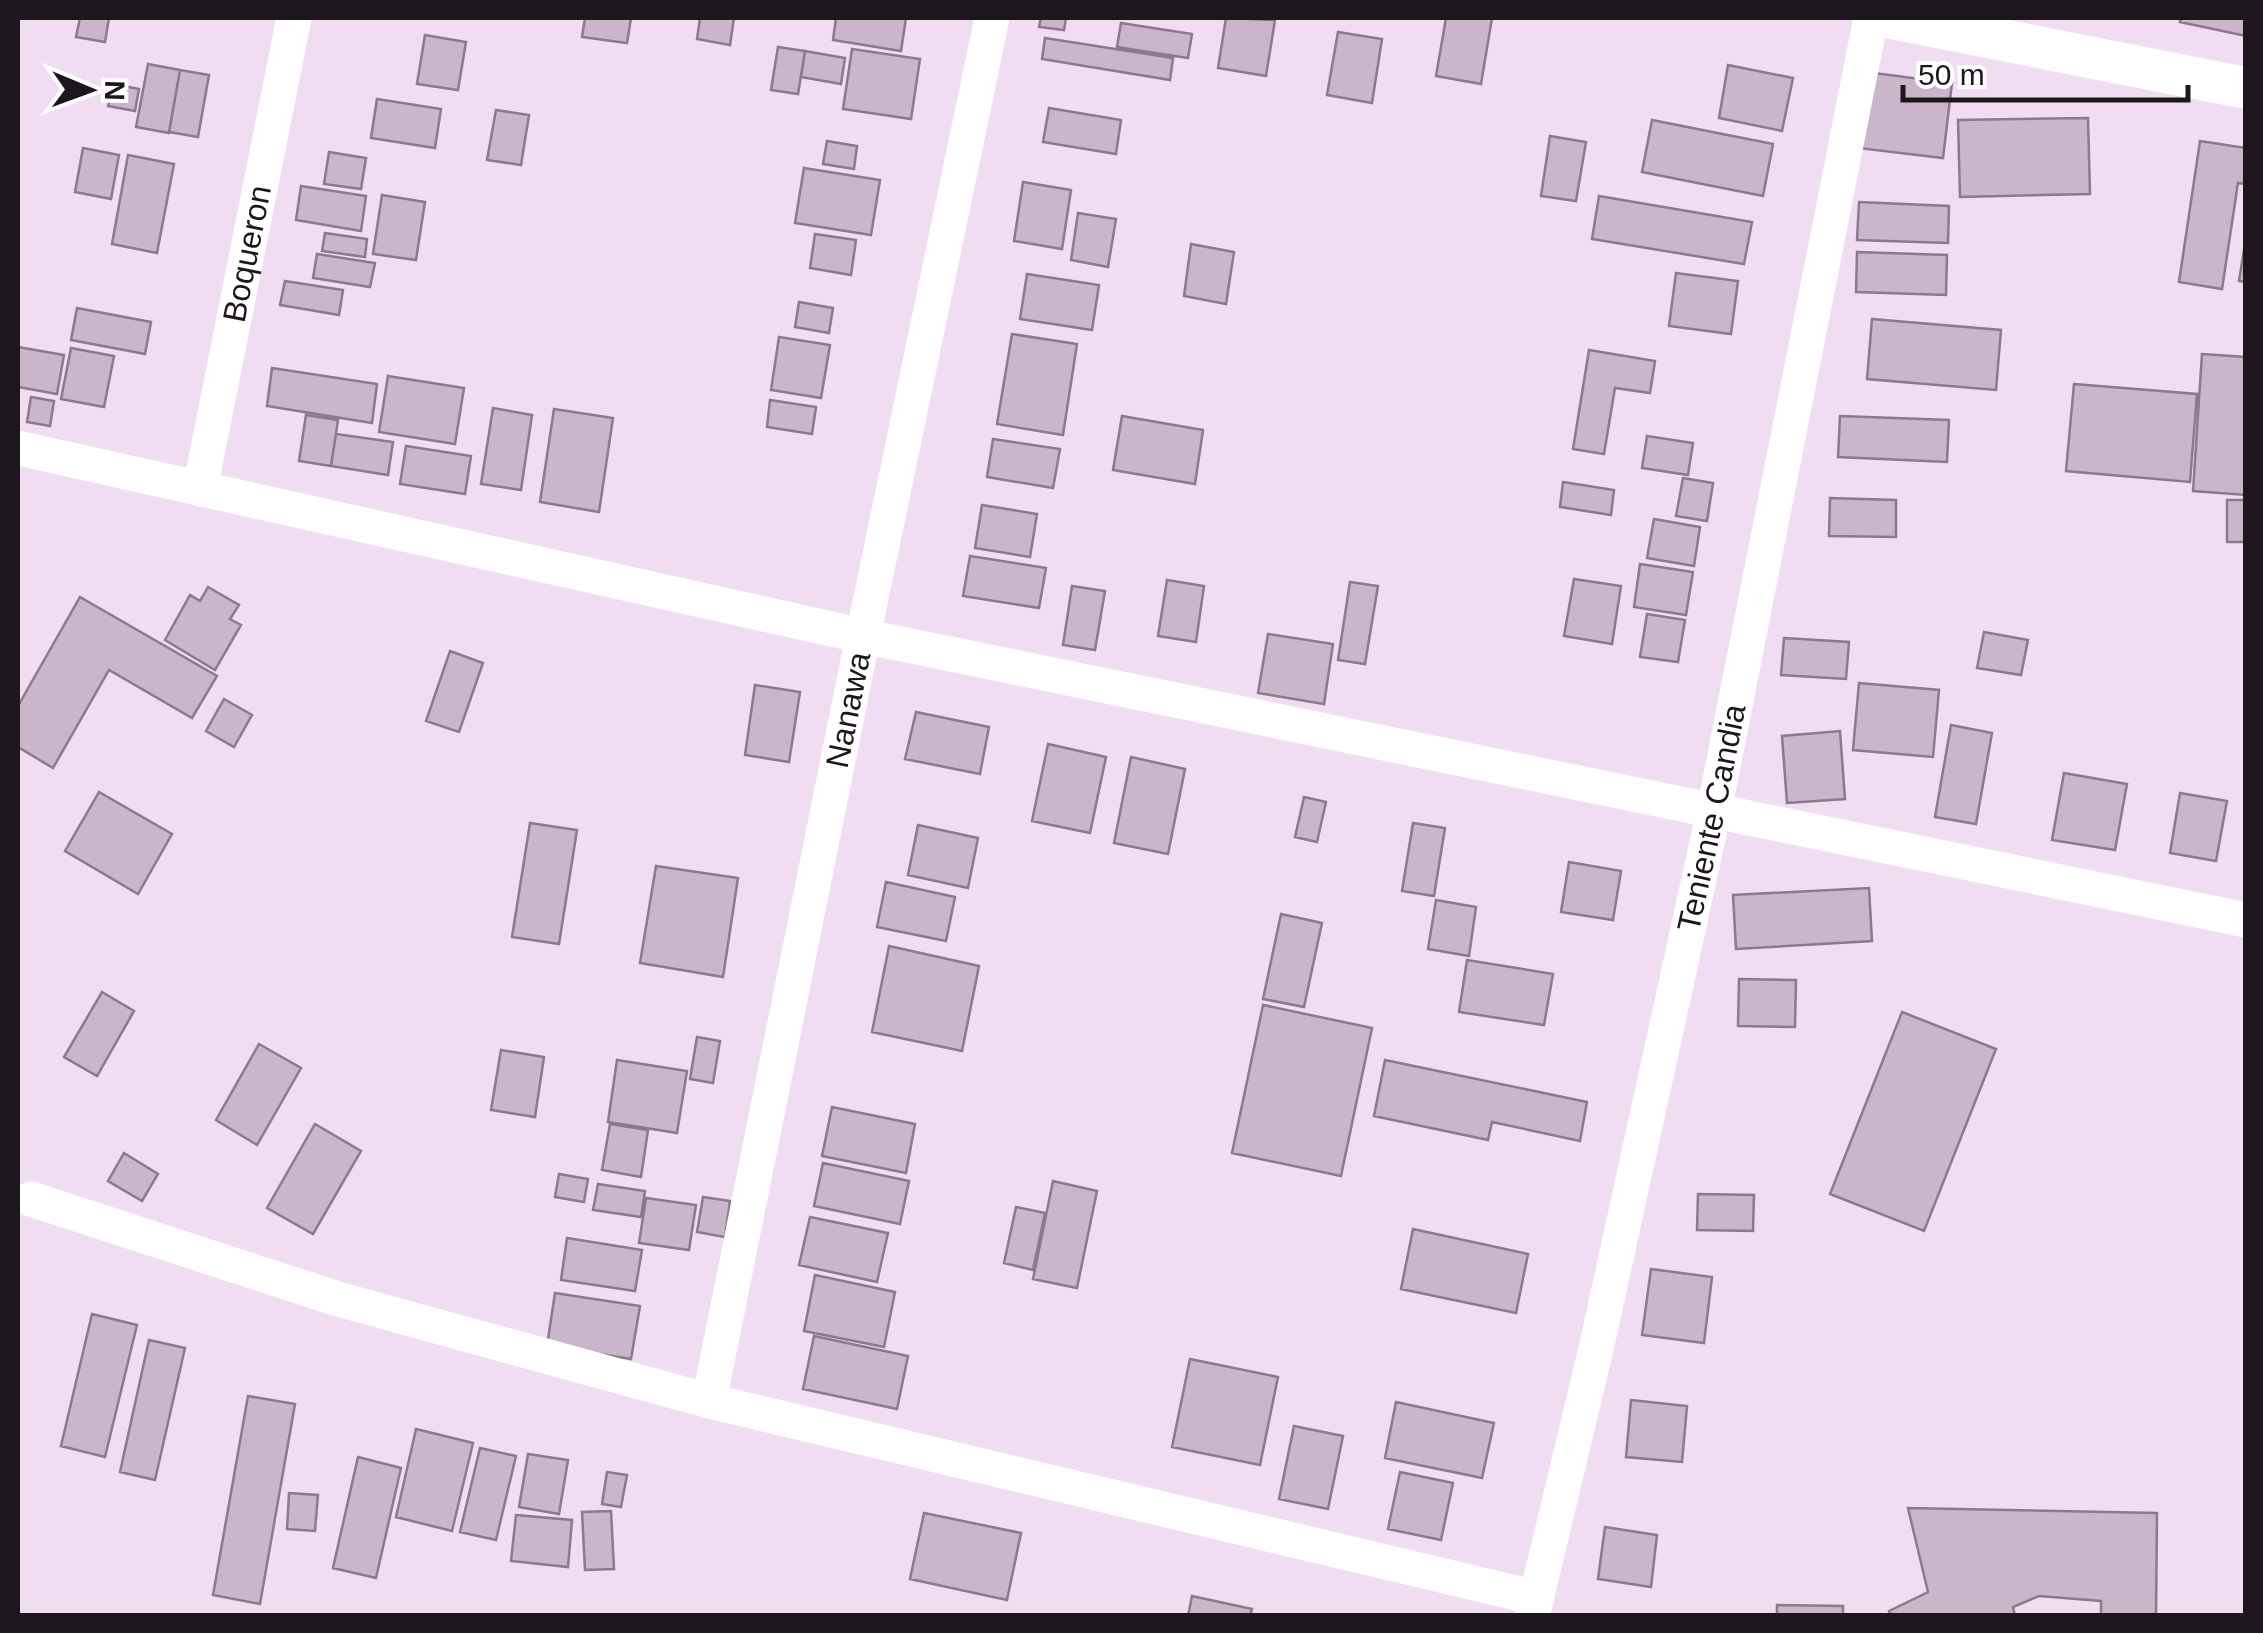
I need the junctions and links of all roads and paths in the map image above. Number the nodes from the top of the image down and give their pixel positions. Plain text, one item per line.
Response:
1 (294, 18) edge
2 (992, 18) edge
3 (1870, 18) edge
4 (1891, 18) edge
5 (2246, 88) edge
6 (18, 448) edge
7 (200, 490) junction
8 (863, 636) junction
9 (1714, 811) junction
10 (2246, 920) edge
11 (31, 1199) dead end
12 (709, 1401) junction
13 (1534, 1607) edge

1 - 7 street, Boqueron
2 - 8 street, Nanawa
3 - 9 street, Teniente Candia
4 - 5 street
6 - 7 street
7 - 8 street
8 - 9 street
8 - 12 street, Nanawa
9 - 10 street
9 - 13 street, Teniente Candia
11 - 12 street
12 - 13 street

